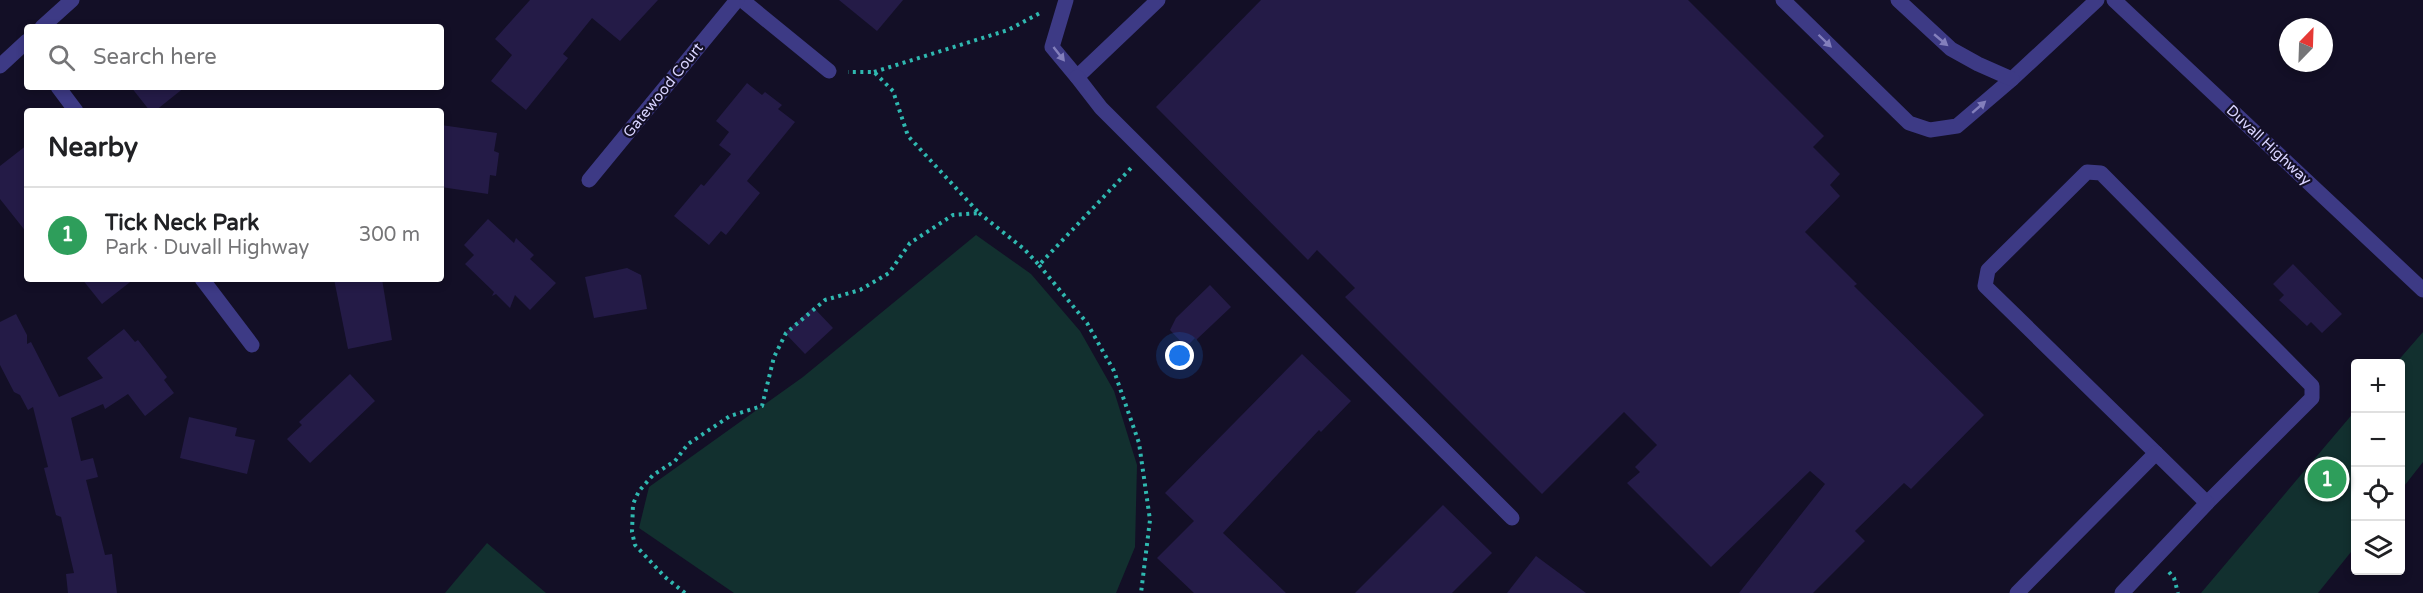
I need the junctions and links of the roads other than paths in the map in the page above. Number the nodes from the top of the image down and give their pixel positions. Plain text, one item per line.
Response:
1 (72, 0) edge
2 (737, 0) edge
3 (742, 0) edge
4 (1066, 0) edge
5 (1158, 0) edge
6 (1783, 0) edge
7 (1898, 0) edge
8 (2097, 0) edge
9 (2114, 0) edge
10 (45, 24) edge
11 (24, 45) edge
12 (0, 66) edge
13 (830, 71) road end
14 (1077, 77) junction
15 (2012, 79) junction
16 (60, 90) edge
17 (74, 108) edge
18 (589, 180) dead end
19 (204, 282) edge
20 (2423, 291) edge
21 (252, 345) dead end
22 (2156, 453) junction
23 (2208, 503) junction
24 (1512, 518) dead end
25 (2017, 593) edge
26 (2122, 593) edge

1 - 10 street
2 - 18 street, Gatewood Court
3 - 13 street
4 -> 14 street
5 - 14 street
6 -> 15 street
7 -> 15 street
8 - 15 street
9 - 20 street, Duvall Highway
11 - 12 street
14 - 24 street
16 - 17 street
19 - 21 street
22 - 23 street
22 - 23 street
22 - 25 street
23 - 26 street

